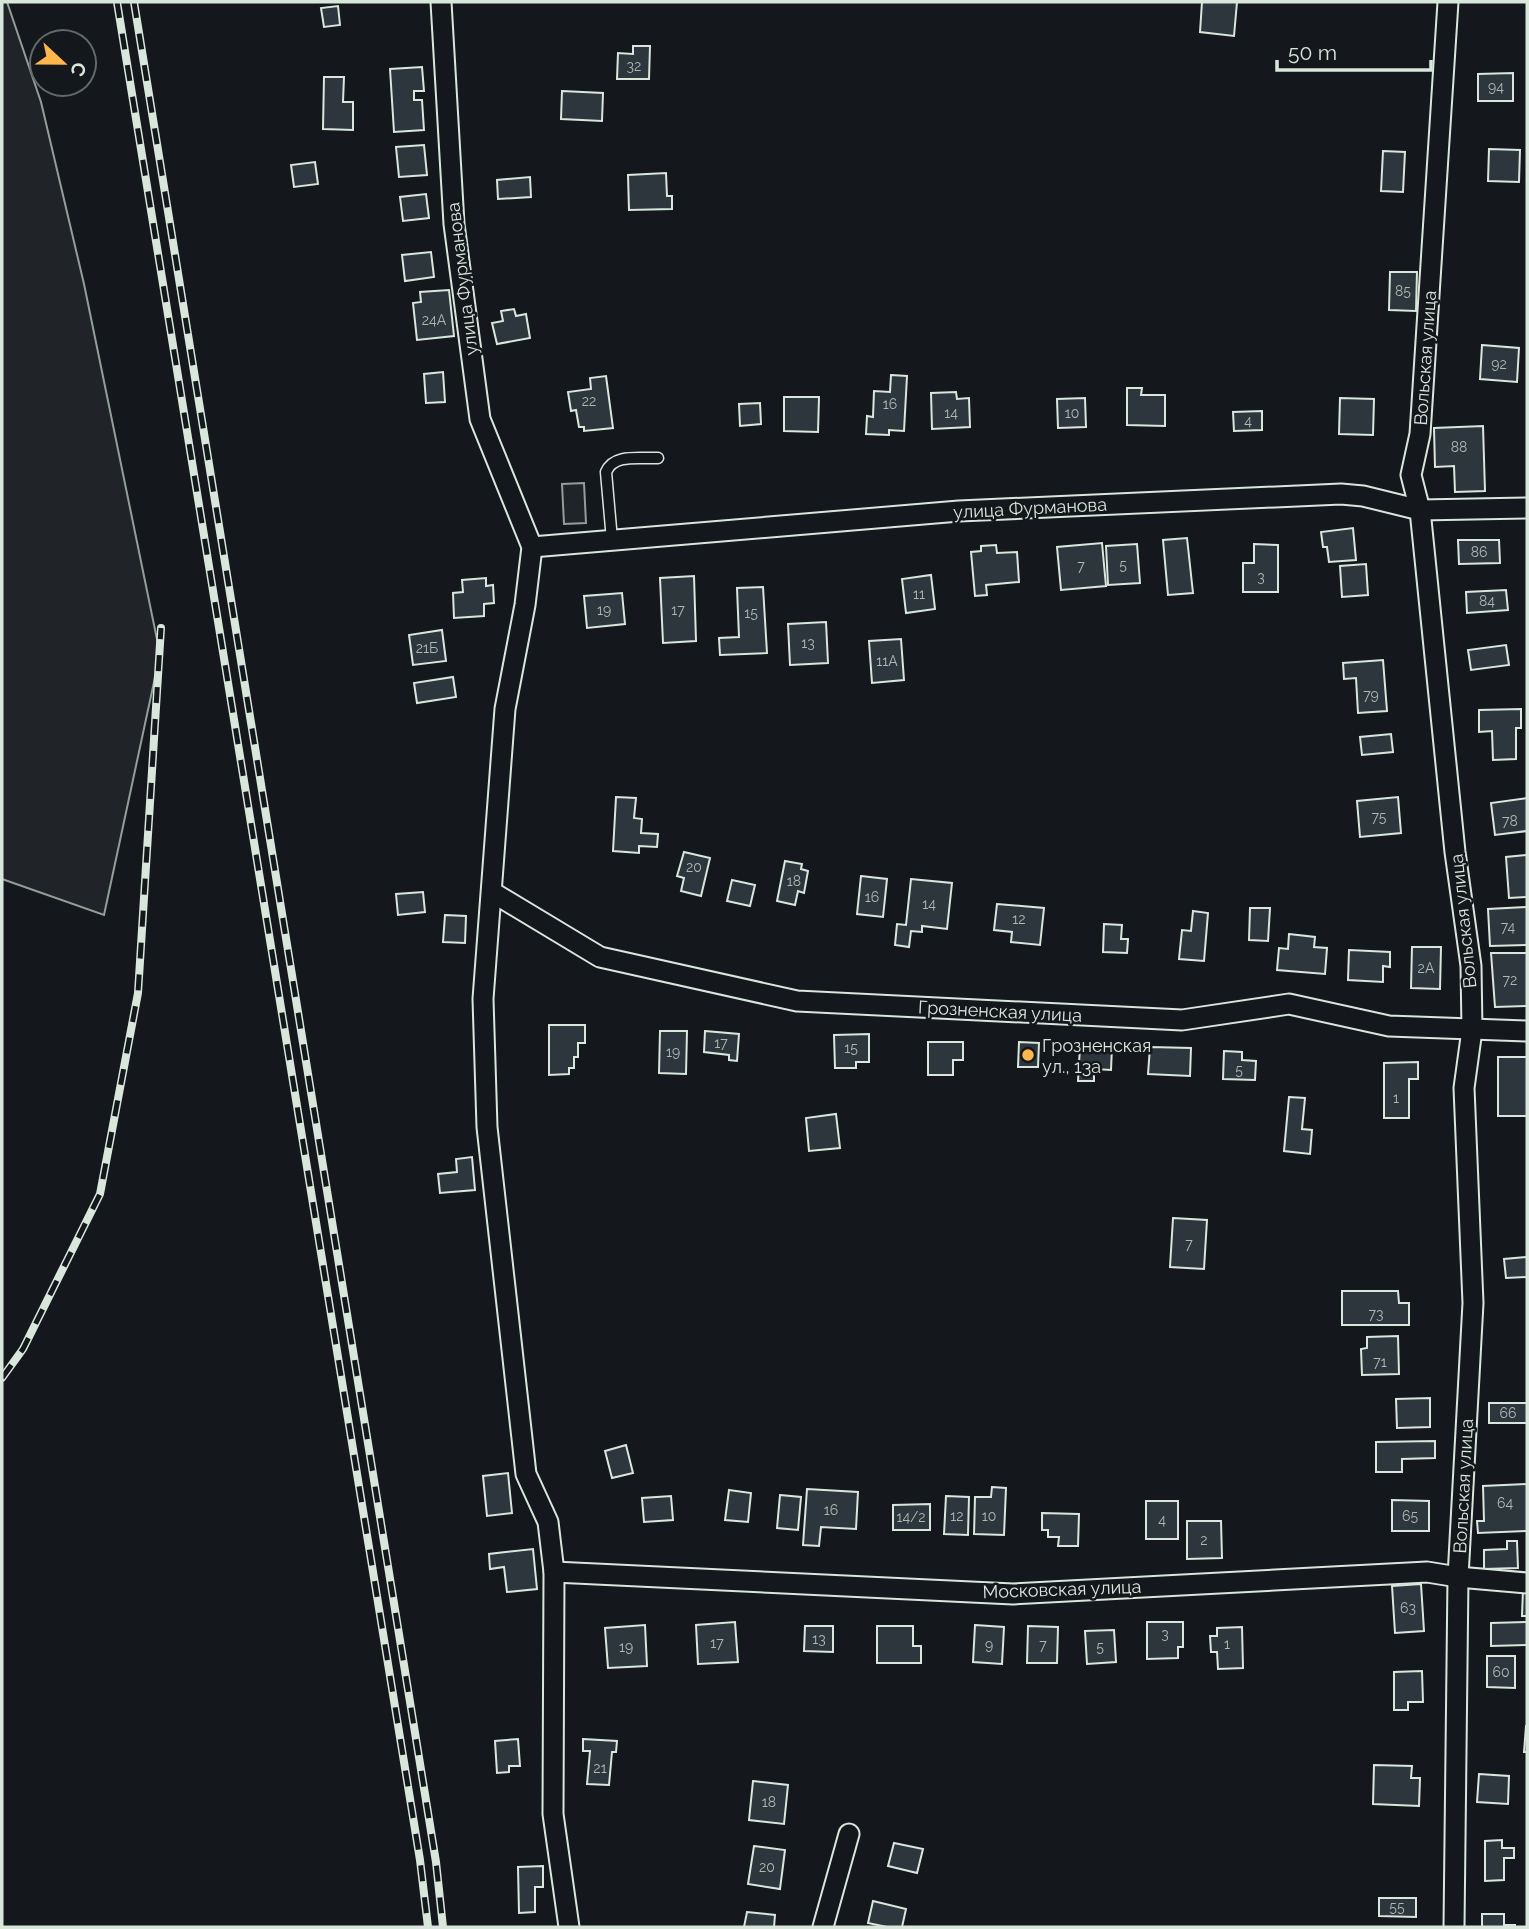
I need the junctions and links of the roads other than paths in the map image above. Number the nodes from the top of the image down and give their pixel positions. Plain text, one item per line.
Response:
1 (440, 2) edge
2 (1448, 2) edge
3 (658, 458) dead end
4 (1527, 508) edge
5 (1420, 510) junction
6 (612, 540) junction
7 (531, 547) junction
8 (492, 892) junction
9 (1472, 1030) junction
10 (1527, 1031) edge
11 (554, 1572) junction
12 (1458, 1577) junction
13 (1527, 1583) edge
14 (849, 1834) dead end
15 (569, 1927) edge
16 (823, 1927) edge
17 (1454, 1927) edge

1 - 7 street, улица Фурманова
2 - 5 street, Вольская улица
3 - 6 lane
4 - 5 street, улица Фурманова
5 - 6 street, улица Фурманова
5 - 9 street, Вольская улица
6 - 7 street, улица Фурманова
7 - 8 street, улица Фурманова
8 - 9 street, Грозненская улица
8 - 11 street, улица Фурманова
9 - 10 street, Грозненская улица
9 - 12 street, Вольская улица
11 - 12 street, Московская улица
11 - 15 street, улица Фурманова
12 - 13 street, Московская улица
12 - 17 street, Вольская улица
14 - 16 street

